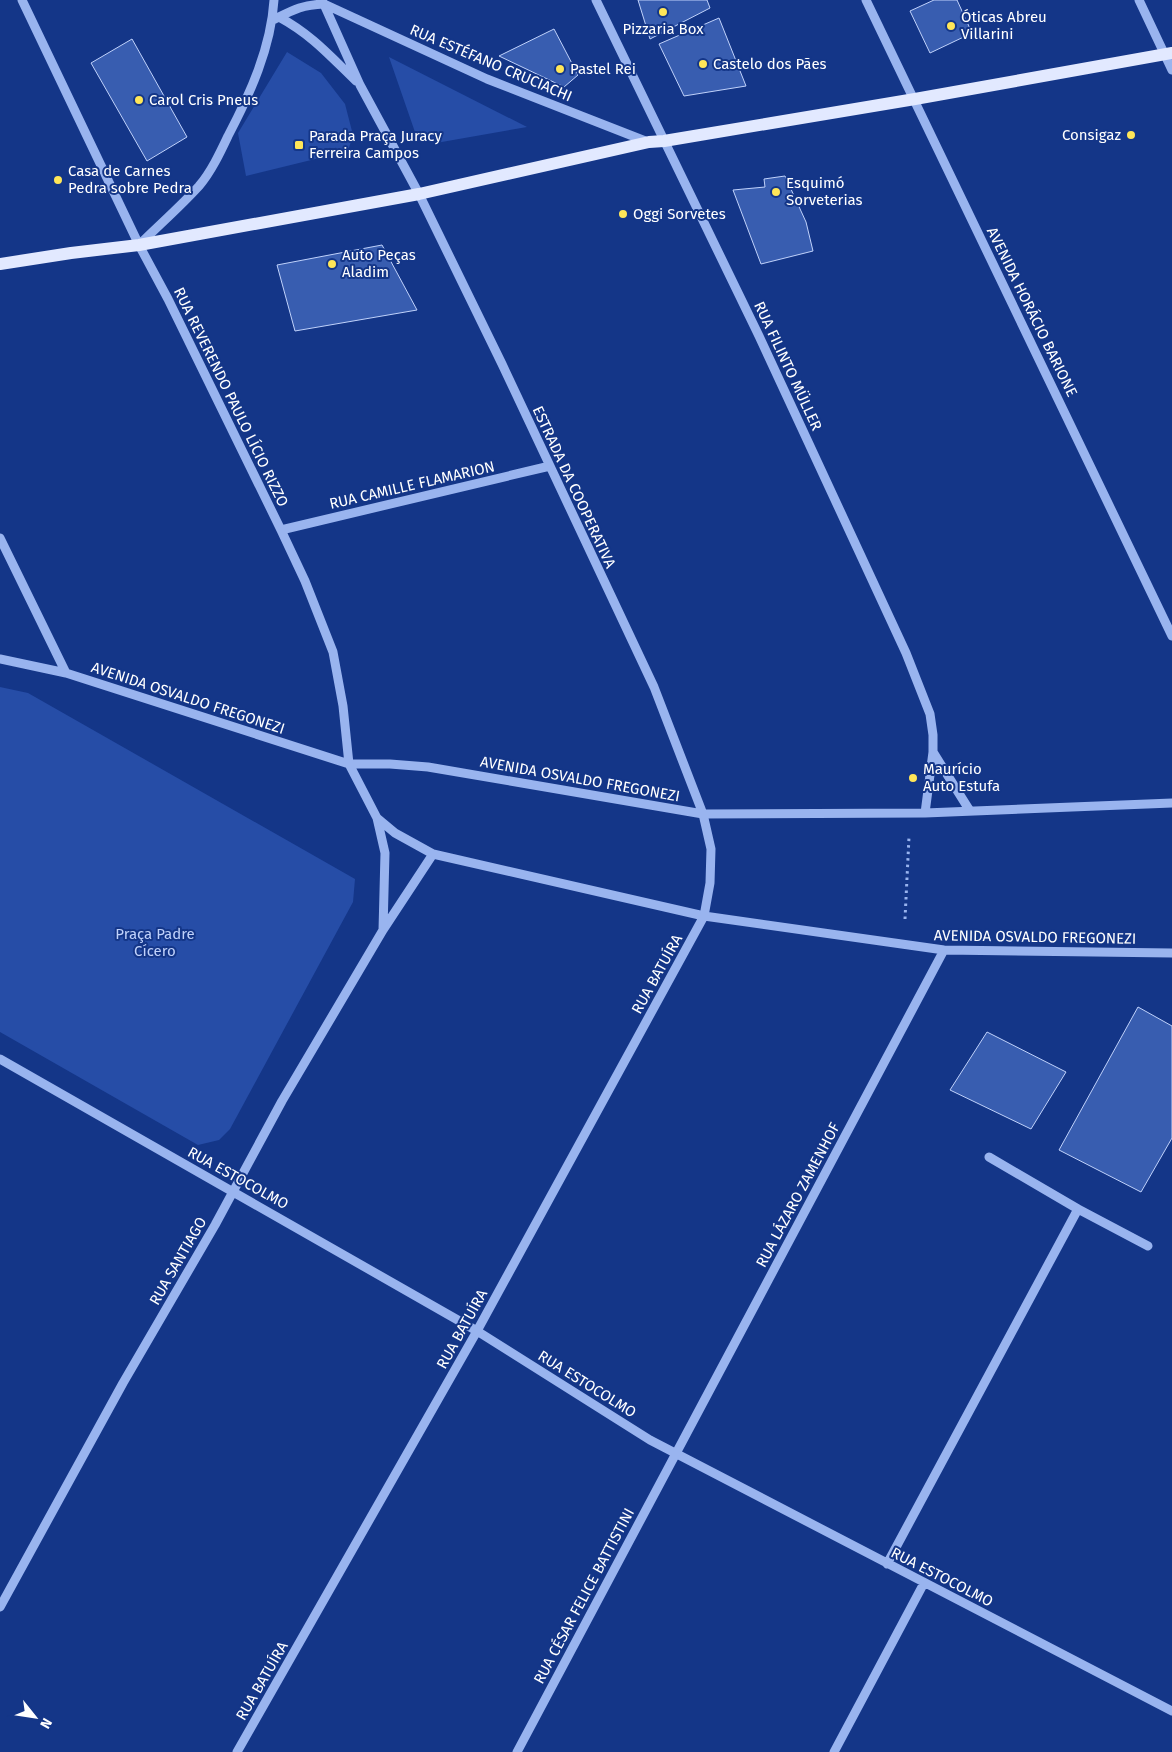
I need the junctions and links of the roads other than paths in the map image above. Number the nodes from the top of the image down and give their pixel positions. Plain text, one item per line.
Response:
1 (22, 0) edge
2 (274, 0) edge
3 (596, 0) edge
4 (866, 0) edge
5 (1139, 0) edge
6 (323, 2) edge
7 (276, 19) junction
8 (1168, 54) edge
9 (1172, 70) edge
10 (360, 85) junction
11 (915, 100) junction
12 (664, 141) junction
13 (649, 142) junction
14 (419, 194) junction
15 (139, 245) junction
16 (0, 264) edge
17 (550, 466) junction
18 (280, 530) junction
19 (0, 538) edge
20 (1172, 636) edge
21 (0, 658) edge
22 (66, 673) junction
23 (933, 752) junction
24 (349, 764) junction
25 (1172, 803) edge
26 (970, 811) junction
27 (925, 813) junction
28 (703, 814) junction
29 (377, 818) junction
30 (433, 854) junction
31 (704, 916) junction
32 (382, 930) junction
33 (944, 950) junction
34 (1172, 953) edge
35 (0, 1059) edge
36 (989, 1157) dead end
37 (233, 1191) junction
38 (1078, 1208) junction
39 (1148, 1246) dead end
40 (477, 1331) junction
41 (677, 1453) junction
42 (887, 1564) junction
43 (924, 1583) junction
44 (0, 1608) edge
45 (1172, 1711) edge
46 (237, 1752) edge
47 (517, 1752) edge
48 (834, 1752) edge

1 - 15 street, RUA REVERENDO PAULO LÍCIO RIZZO
2 - 7 street
3 - 12 street, RUA FILINTO MÜLLER
4 - 11 street, AVENIDA HORÁCIO BARIONE
5 - 8 street
6 - 7 street
6 - 10 street, ESTRADA DA COOPERATIVA
6 - 13 street, RUA ESTÉFANO CRUCIACHI
7 - 10 street, ESTRADA DA COOPERATIVA
7 - 15 street
8 - 9 street
8 - 11 main road
10 - 14 street, ESTRADA DA COOPERATIVA
11 - 12 main road
11 - 20 street, AVENIDA HORÁCIO BARIONE
12 - 13 main road
12 - 23 street, RUA FILINTO MÜLLER
13 - 14 main road
14 - 15 main road
14 - 17 street, ESTRADA DA COOPERATIVA
15 - 16 main road
15 - 18 street, RUA REVERENDO PAULO LÍCIO RIZZO
17 - 18 street, RUA CAMILLE FLAMARION
17 - 28 street, ESTRADA DA COOPERATIVA
18 - 24 street, RUA REVERENDO PAULO LÍCIO RIZZO
19 - 22 street
21 - 22 street, AVENIDA OSVALDO FREGONEZI
22 - 24 street, AVENIDA OSVALDO FREGONEZI
23 - 26 street, RUA FILINTO MÜLLER
23 - 27 street, RUA FILINTO MÜLLER
24 - 28 street, AVENIDA OSVALDO FREGONEZI
24 - 29 street, RUA REVERENDO PAULO LÍCIO RIZZO
25 - 26 street, AVENIDA OSVALDO FREGONEZI
26 - 27 street, AVENIDA OSVALDO FREGONEZI
27 - 28 street, AVENIDA OSVALDO FREGONEZI
28 - 31 street, ESTRADA DA COOPERATIVA
29 - 30 street, AVENIDA OSVALDO FREGONEZI
29 - 32 street, RUA SANTIAGO
30 - 31 street, AVENIDA OSVALDO FREGONEZI
30 - 32 street, RUA SANTIAGO
31 - 33 street, AVENIDA OSVALDO FREGONEZI
31 - 40 street, RUA BATUÍRA
32 - 37 street, RUA SANTIAGO
33 - 34 street, AVENIDA OSVALDO FREGONEZI
33 - 41 street, RUA LÁZARO ZAMENHOF
35 - 37 street, RUA ESTOCOLMO
36 - 38 street
37 - 40 street, RUA ESTOCOLMO
37 - 44 street, RUA SANTIAGO
38 - 39 street
38 - 42 street
40 - 41 street, RUA ESTOCOLMO
40 - 46 street, RUA BATUÍRA
41 - 42 street, RUA ESTOCOLMO
41 - 47 street, RUA CÉSAR FELICE BATTISTINI
42 - 43 street, RUA ESTOCOLMO
43 - 45 street, RUA ESTOCOLMO
43 - 48 street

